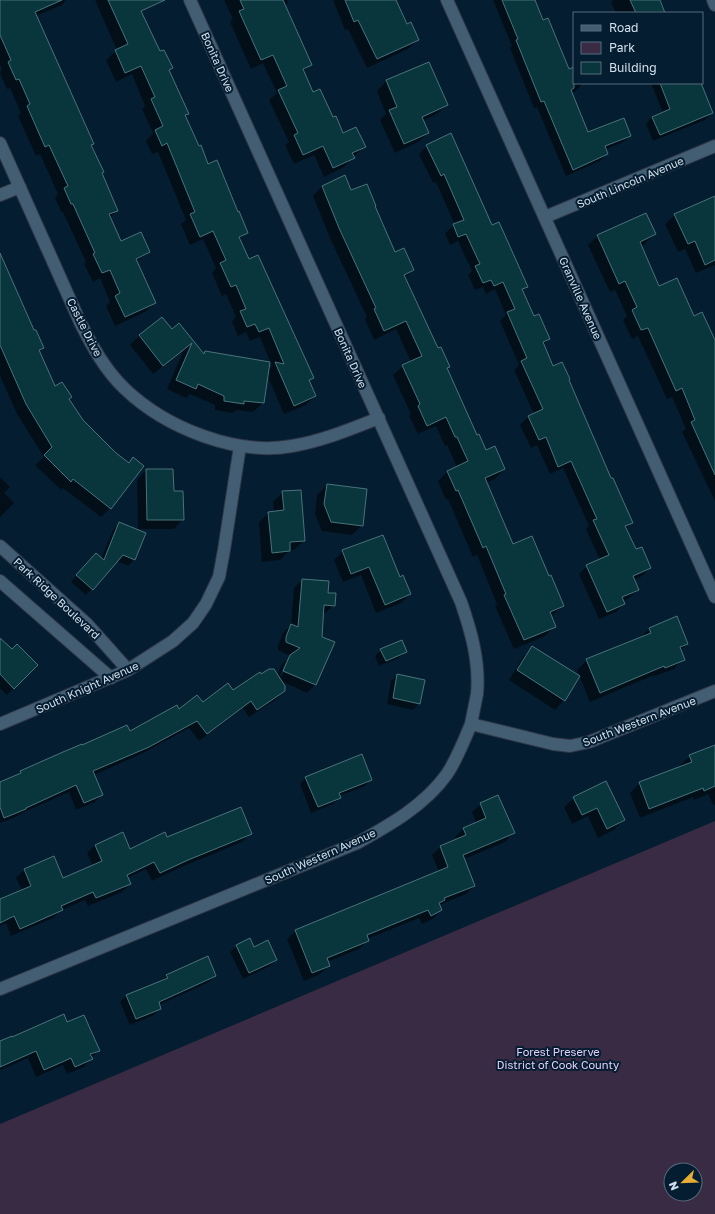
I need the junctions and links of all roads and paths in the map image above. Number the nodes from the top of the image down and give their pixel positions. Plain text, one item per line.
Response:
1 (190, 0) edge
2 (447, 0) edge
3 (713, 0) edge
4 (715, 5) edge
5 (0, 143) edge
6 (715, 146) edge
7 (20, 187) junction
8 (0, 195) edge
9 (544, 217) junction
10 (379, 418) junction
11 (240, 446) junction
12 (0, 546) edge
13 (0, 581) edge
14 (715, 597) edge
15 (128, 670) junction
16 (111, 678) junction
17 (715, 691) edge
18 (0, 724) edge
19 (471, 724) junction
20 (0, 990) edge

1 - 10 street, Bonita Drive
2 - 9 street, Granville Avenue
3 - 4 street
5 - 7 street, Castle Drive
6 - 9 street, South Lincoln Avenue
7 - 8 street
7 - 11 street, Castle Drive
9 - 14 street, Granville Avenue
10 - 11 street, Castle Drive
10 - 19 street, Bonita Drive
11 - 15 street, South Knight Avenue
12 - 15 street, Park Ridge Boulevard
13 - 16 street, Park Ridge Boulevard
15 - 16 street, South Knight Avenue
16 - 18 street, South Knight Avenue
17 - 19 street, South Western Avenue
19 - 20 street, South Western Avenue

